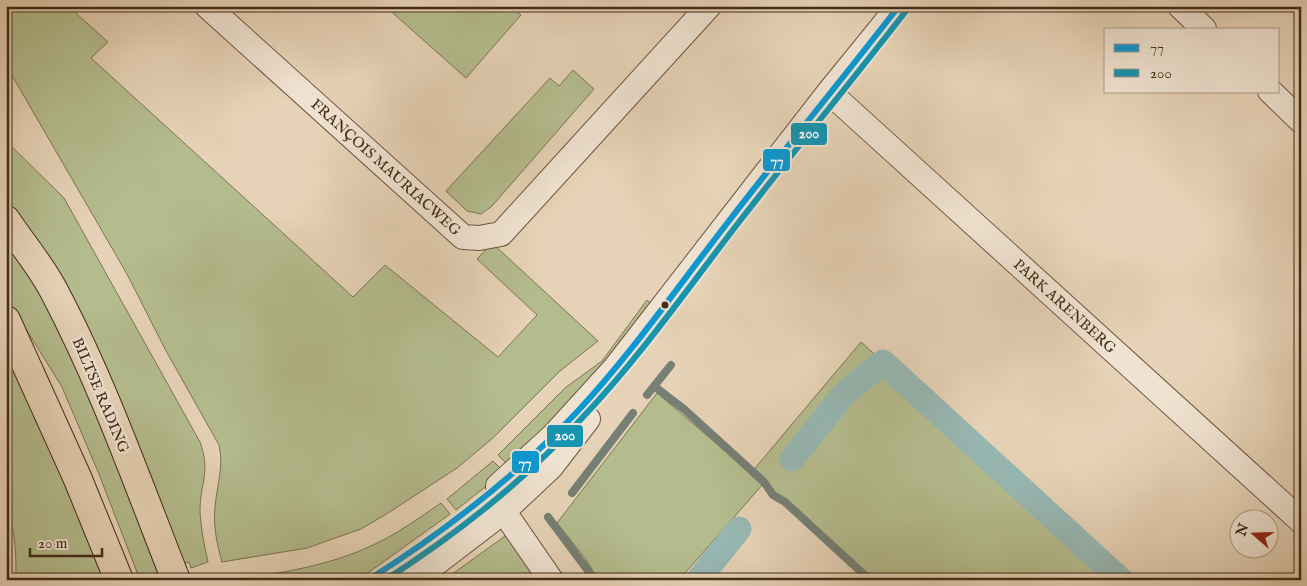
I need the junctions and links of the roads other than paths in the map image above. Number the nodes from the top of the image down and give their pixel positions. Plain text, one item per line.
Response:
1 (207, 6) edge
2 (709, 6) edge
3 (1180, 6) edge
4 (896, 7) edge
5 (1203, 28) edge
6 (829, 92) junction
7 (1271, 92) edge
8 (1301, 121) edge
9 (6, 220) edge
10 (6, 320) edge
11 (508, 518) junction
12 (1301, 521) edge
13 (118, 580) edge
14 (176, 580) edge
15 (414, 580) edge
16 (551, 580) edge

1 - 2 street, FRANÇOIS MAURIACWEG
3 - 5 street
4 - 6 street
6 - 11 street
6 - 12 street, PARK ARENBERG
7 - 8 street
9 - 14 main road, BILTSE RADING
10 - 13 main road
11 - 15 street
11 - 16 street

